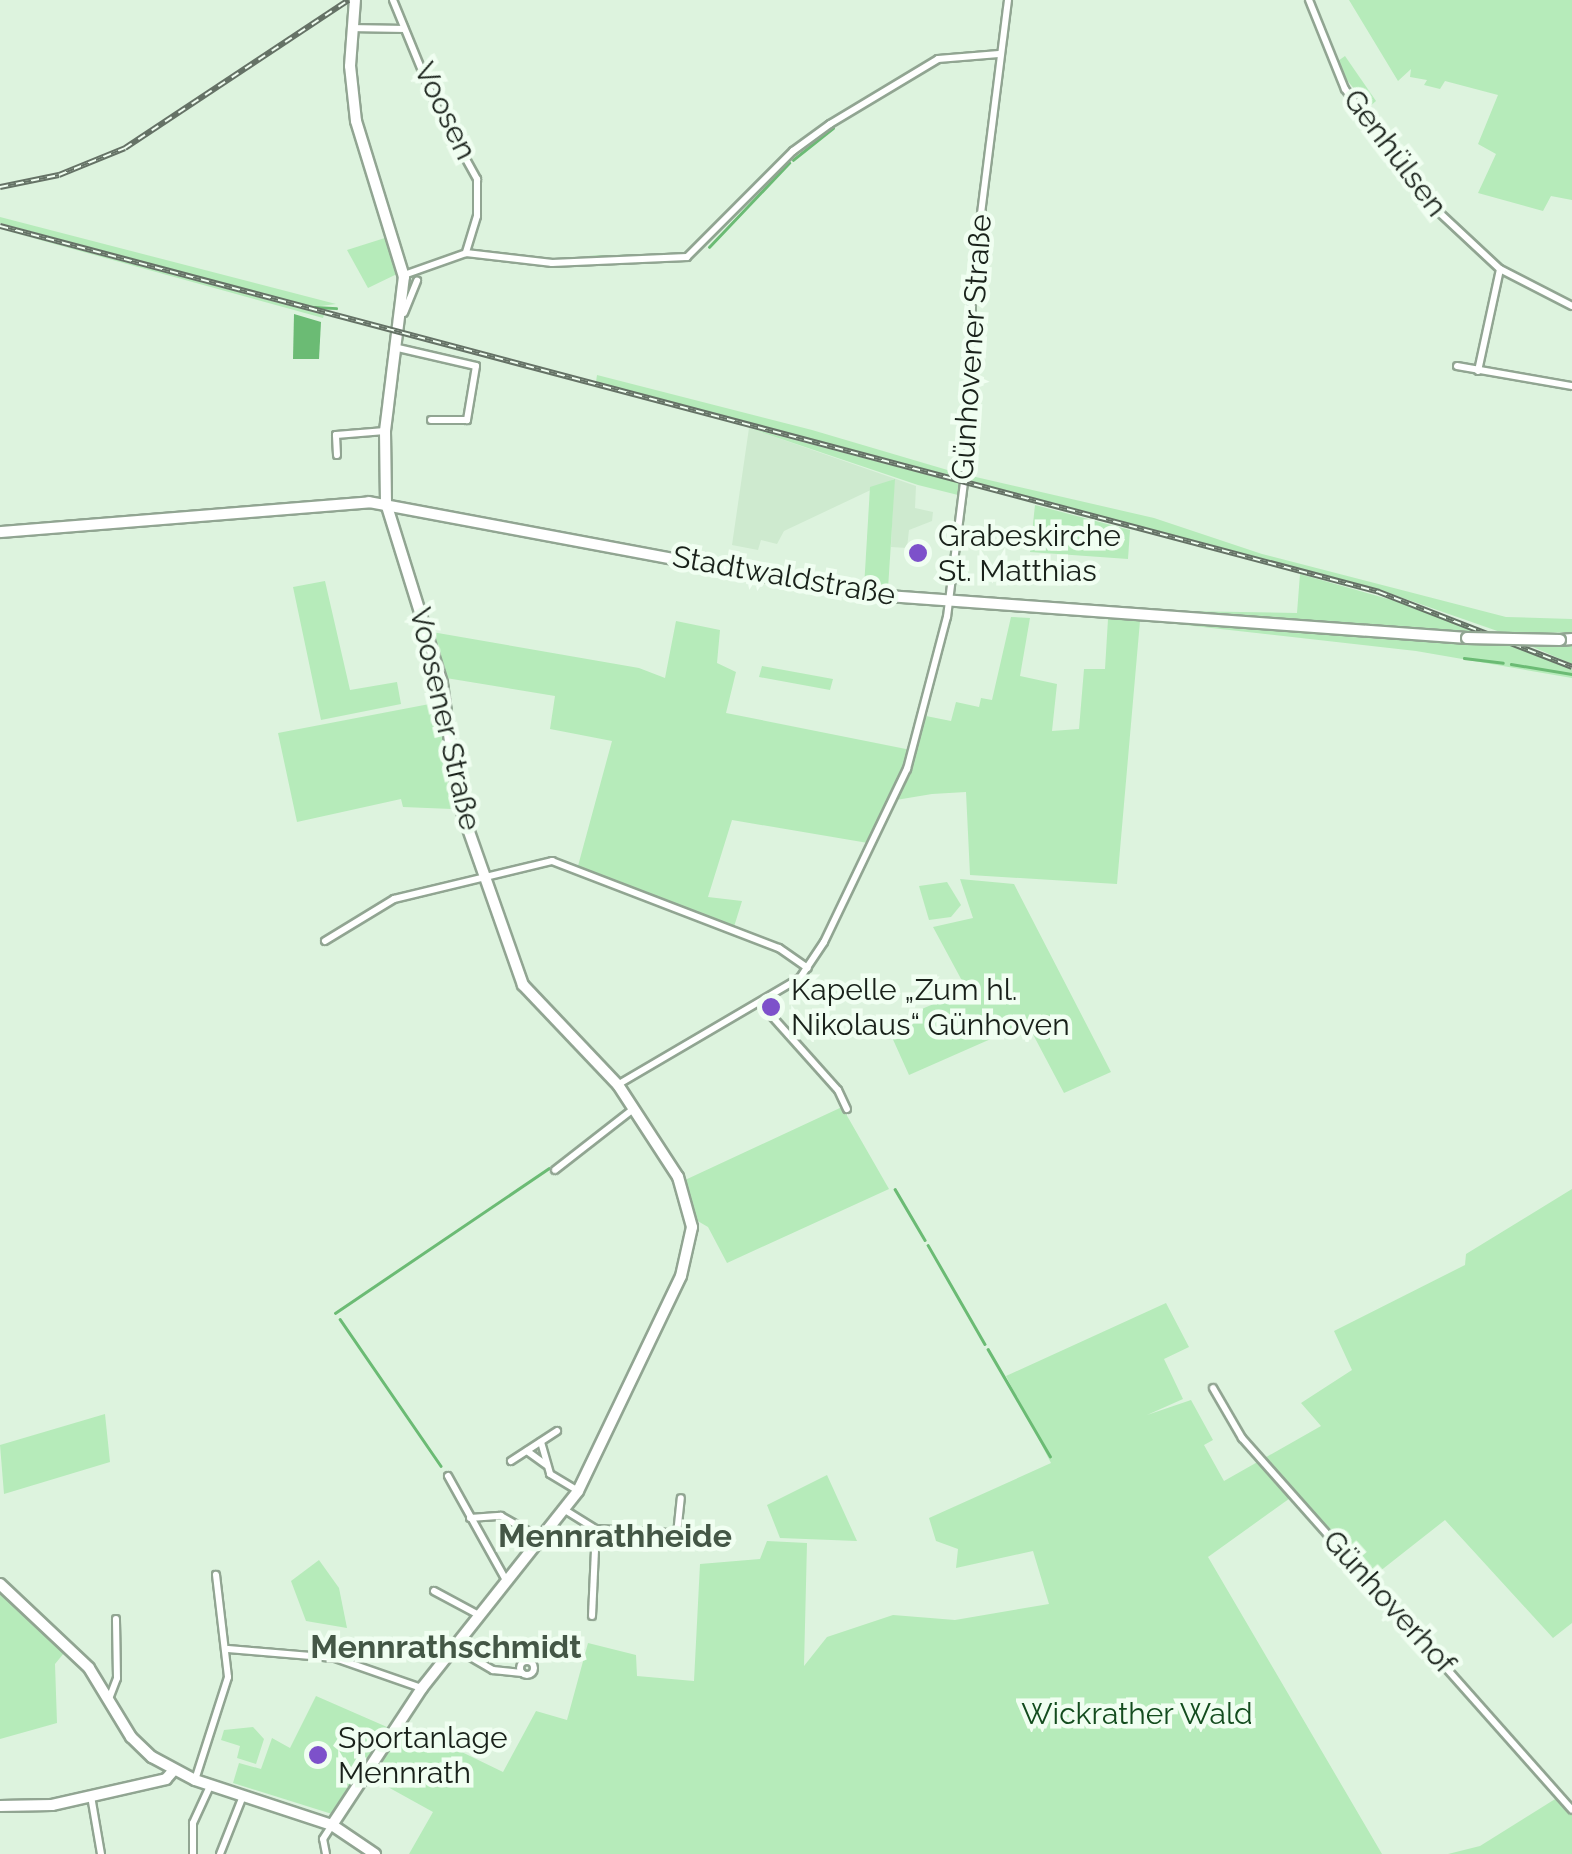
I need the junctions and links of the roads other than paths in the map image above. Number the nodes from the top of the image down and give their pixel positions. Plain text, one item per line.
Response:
1 (355, 0) edge
2 (393, 0) edge
3 (1008, 0) edge
4 (1308, 0) edge
5 (352, 28) junction
6 (404, 30) junction
7 (999, 54) junction
8 (466, 253) junction
9 (1500, 269) junction
10 (426, 271) junction
11 (404, 280) junction
12 (417, 280) junction
13 (1572, 306) edge
14 (404, 313) junction
15 (398, 348) junction
16 (1457, 366) dead end
17 (1478, 371) junction
18 (1572, 386) edge
19 (431, 420) dead end
20 (384, 431) junction
21 (337, 456) dead end
22 (386, 503) junction
23 (0, 532) edge
24 (948, 602) junction
25 (1566, 639) edge
26 (487, 877) junction
27 (325, 941) dead end
28 (808, 968) junction
29 (761, 1004) junction
30 (618, 1085) junction
31 (847, 1109) dead end
32 (632, 1110) junction
33 (555, 1170) dead end
34 (1213, 1388) dead end
35 (557, 1431) dead end
36 (541, 1442) junction
37 (527, 1451) junction
38 (511, 1461) dead end
39 (548, 1467) junction
40 (448, 1476) dead end
41 (578, 1491) junction
42 (681, 1498) dead end
43 (564, 1510) junction
44 (470, 1518) junction
45 (596, 1529) junction
46 (677, 1534) junction
47 (705, 1535) dead end
48 (542, 1538) junction
49 (216, 1575) dead end
50 (506, 1582) junction
51 (0, 1584) edge
52 (434, 1591) dead end
53 (479, 1616) junction
54 (592, 1616) dead end
55 (116, 1619) dead end
56 (454, 1647) junction
57 (228, 1648) junction
58 (522, 1673) dead end
59 (422, 1688) junction
60 (109, 1698) junction
61 (173, 1771) junction
62 (195, 1780) junction
63 (210, 1784) junction
64 (243, 1795) junction
65 (92, 1796) junction
66 (0, 1806) edge
67 (1572, 1810) edge
68 (332, 1826) junction
69 (101, 1854) edge
70 (193, 1854) edge
71 (220, 1854) edge
72 (326, 1854) edge
73 (375, 1854) edge

1 - 5 street
2 - 6 street, Voosen
3 - 7 street
4 - 9 street, Genhülsen
5 - 6 street, Voosen
5 - 11 street
6 - 8 street, Voosen
7 - 8 street
7 - 24 street, Günhovener Straße
8 - 10 street
9 - 13 street, Genhülsen
9 - 17 street
10 - 11 street
10 - 12 street
11 - 12 street
11 - 14 street
12 - 14 street
14 - 15 street
15 - 19 street
15 - 20 street
16 - 17 street
17 - 18 street
20 - 21 street
20 - 22 street
22 - 23 street, Stadtwaldstraße
22 - 24 street, Stadtwaldstraße
22 - 26 street, Voosener Straße
24 - 25 street, Stadtwaldstraße, bridge
24 - 28 street, Günhovener Straße
26 - 27 street
26 - 28 street
26 - 30 street, Voosener Straße
28 - 29 street, Günhovener Straße
29 - 30 street, Günhovener Straße
29 - 31 street
30 - 32 street, Voosener Straße
32 - 33 street
32 - 41 street, Voosener Straße
34 - 67 street, Günhoverhof
35 - 36 street
36 - 37 street
36 - 39 street
37 - 38 street
37 - 39 street
39 - 41 street
40 - 44 street
41 - 43 street
42 - 46 street
43 - 45 street
43 - 48 street
44 - 48 street
44 - 50 street
45 - 46 street
45 - 54 street
46 - 47 street
48 - 50 street
49 - 57 street
50 - 53 street
51 - 60 street
52 - 53 street
53 - 56 street
55 - 60 street
56 - 58 street
56 - 59 street
57 - 59 street
57 - 62 street
59 - 68 street
60 - 61 street
61 - 62 street
61 - 65 street
62 - 63 street
63 - 64 street
63 - 70 street
64 - 68 street
64 - 71 street
65 - 66 street
65 - 69 street
68 - 72 street
68 - 73 street

